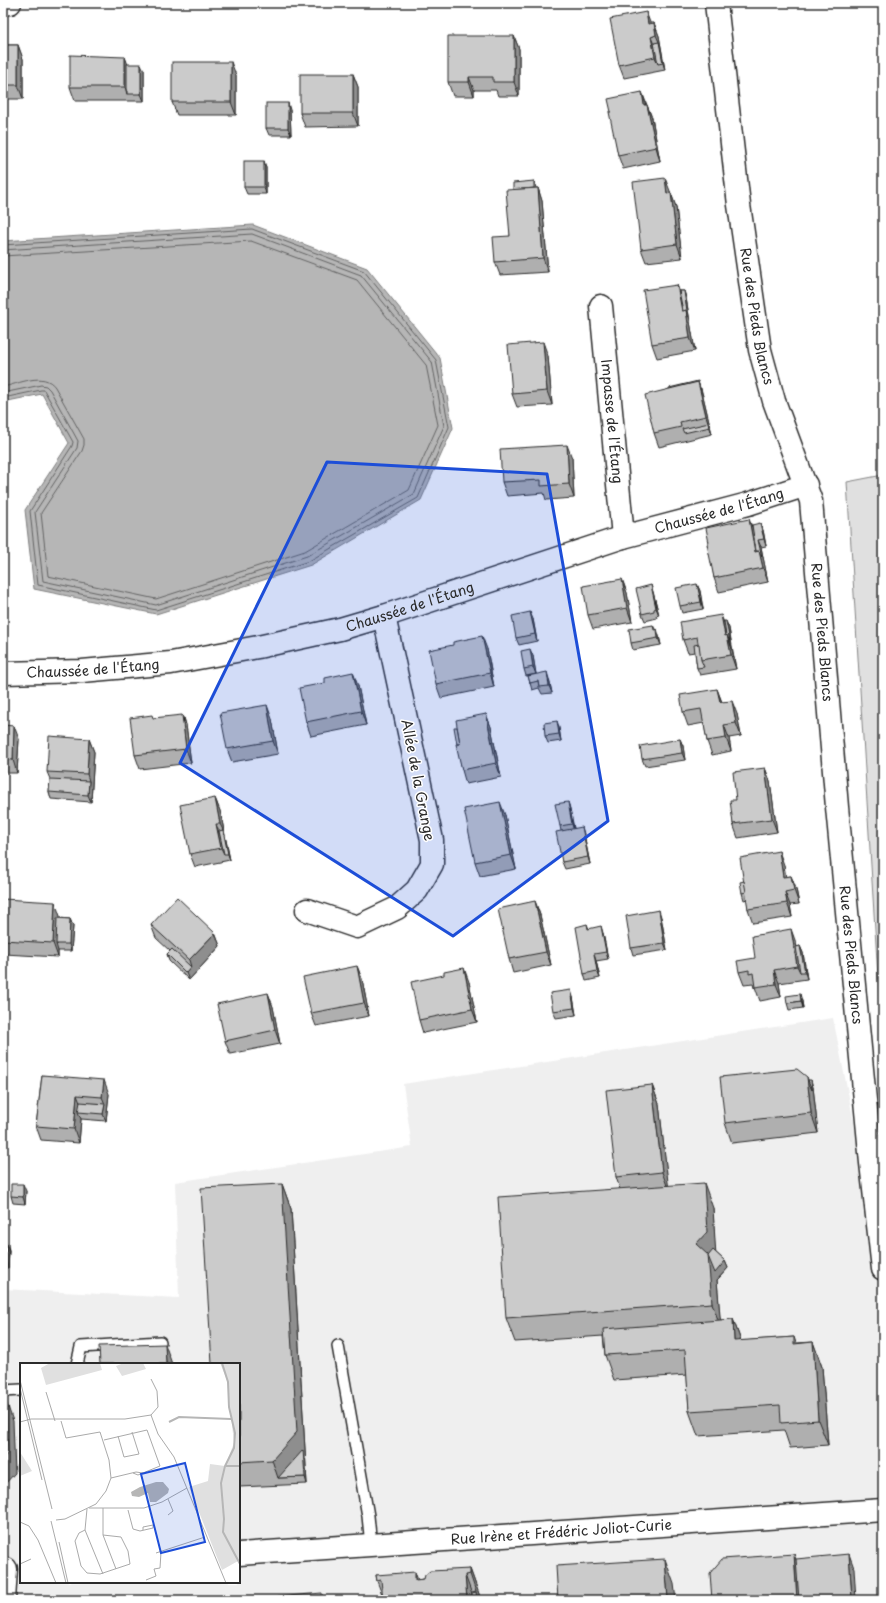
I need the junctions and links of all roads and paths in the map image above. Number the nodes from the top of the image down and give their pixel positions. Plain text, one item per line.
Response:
1 (10, 3) edge
2 (716, 3) edge
3 (3, 4) edge
4 (602, 306) dead end
5 (806, 485) junction
6 (623, 537) junction
7 (384, 616) junction
8 (3, 673) edge
9 (307, 910) dead end
10 (883, 1269) edge
11 (160, 1342) dead end
12 (338, 1346) dead end
13 (77, 1363) edge
14 (20, 1390) edge
15 (3, 1391) edge
16 (883, 1510) edge
17 (371, 1545) junction
18 (240, 1554) edge
19 (10, 1569) edge
20 (4, 1600) edge

1 - 3 street
2 - 5 street, Rue des Pieds Blancs
4 - 6 street, Impasse de l'Étang
5 - 6 street, Chaussée de l'Étang
5 - 10 street, Rue des Pieds Blancs
6 - 7 street, Chaussée de l'Étang
7 - 8 street, Chaussée de l'Étang
7 - 9 street, Allée de la Grange
11 - 13 lane
12 - 17 lane
14 - 15 lane
16 - 17 street, Rue Irène et Frédéric Joliot-Curie
17 - 18 street, Rue Irène et Frédéric Joliot-Curie
19 - 20 street

